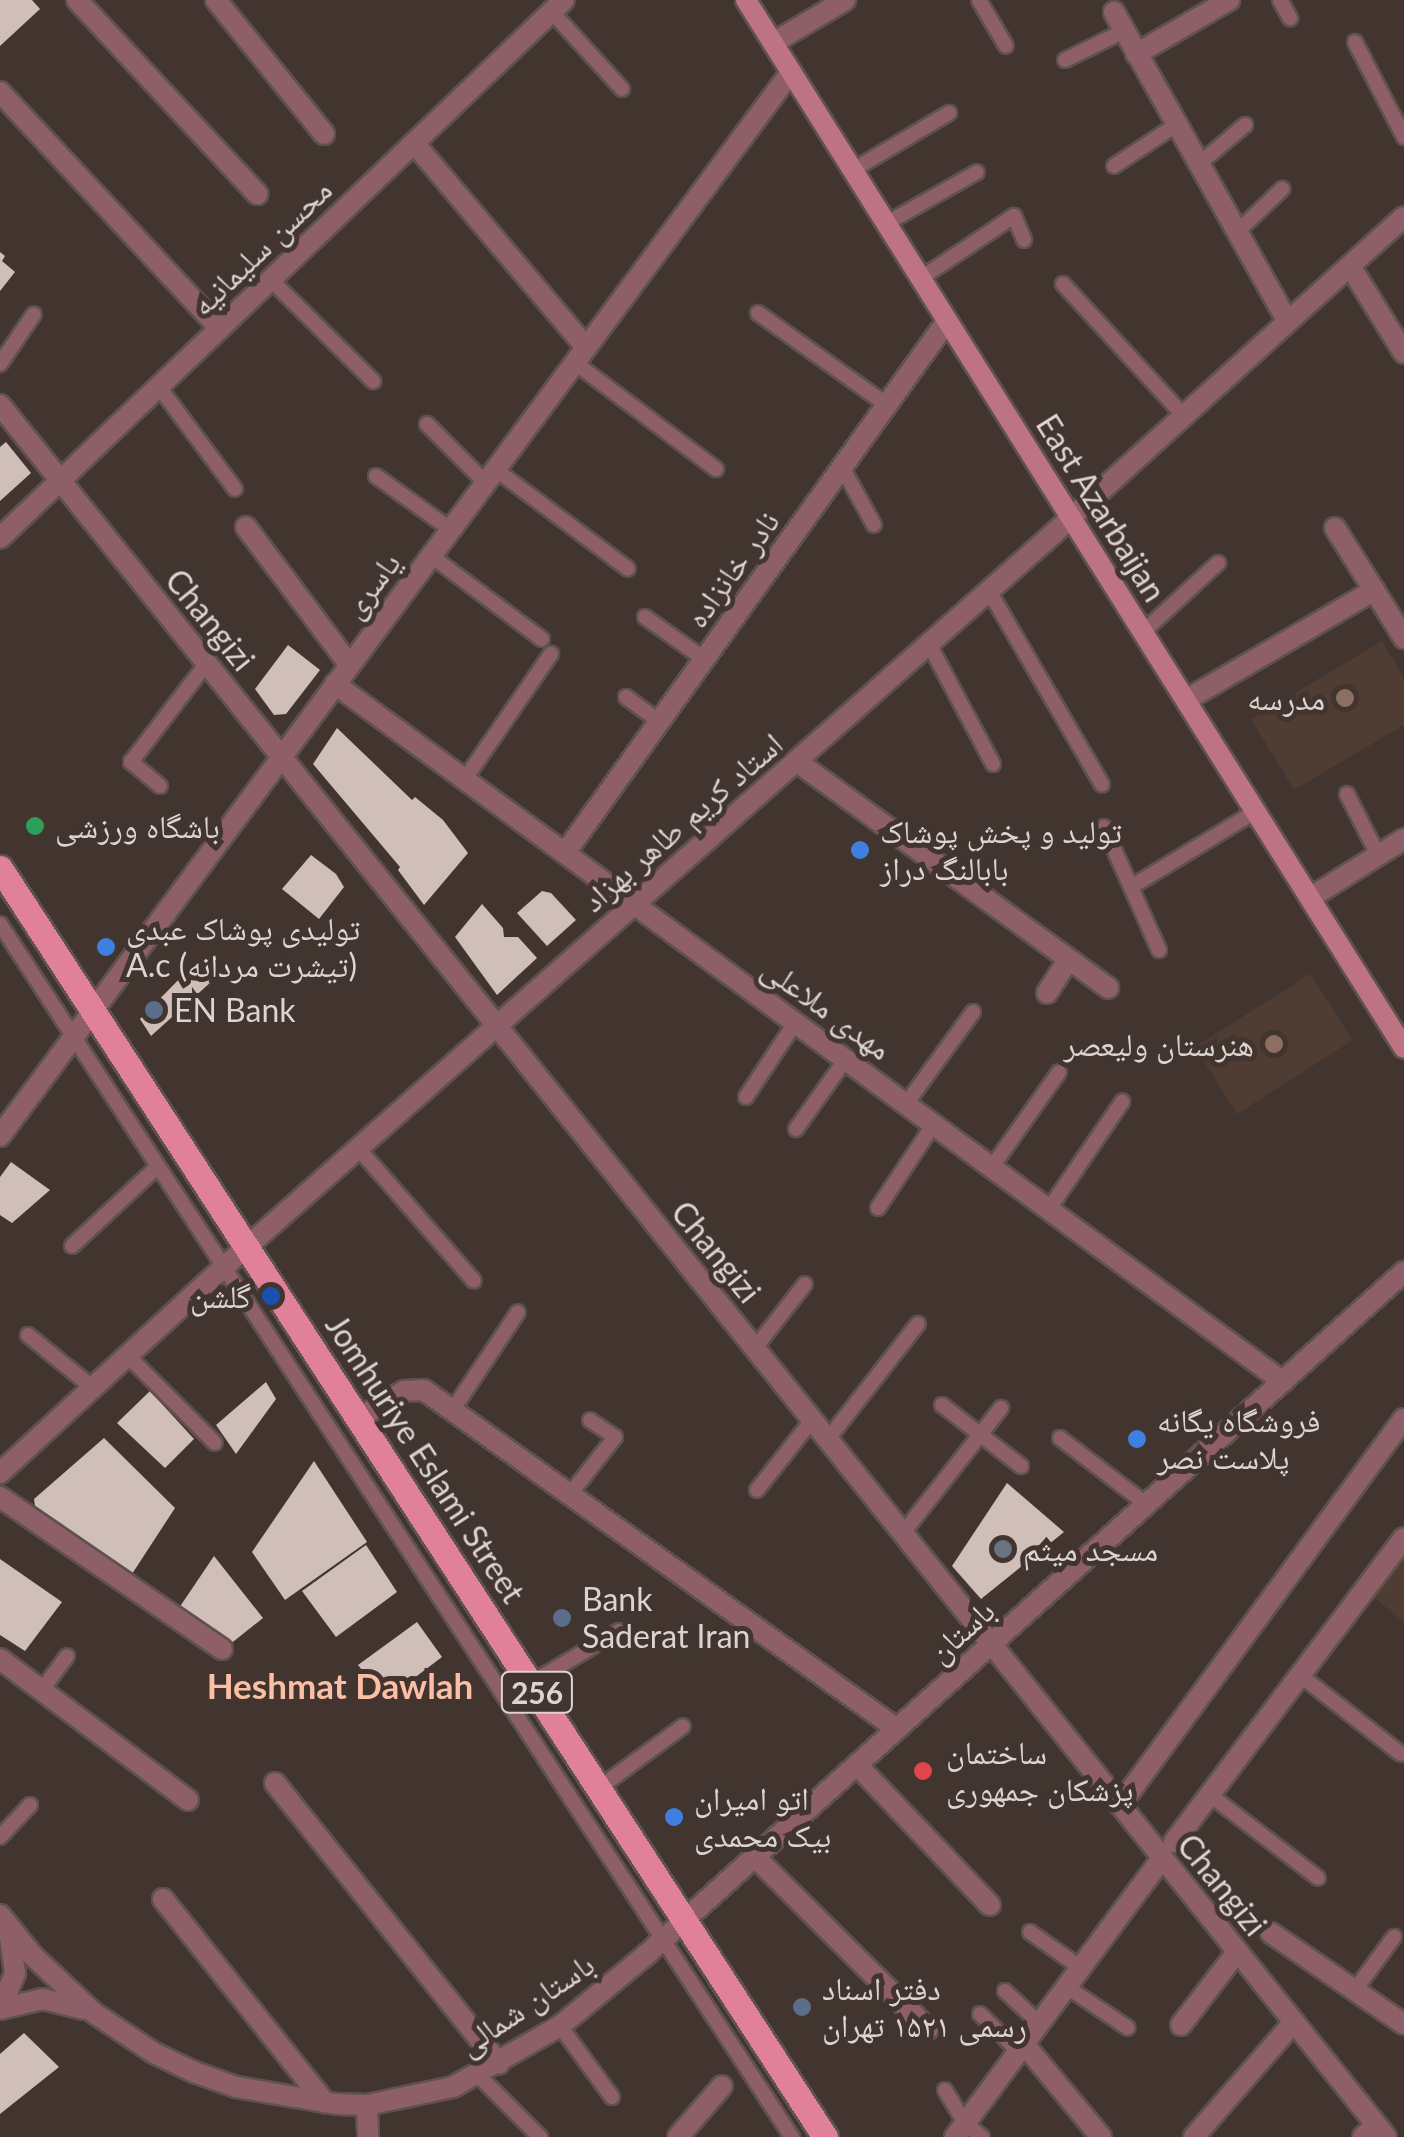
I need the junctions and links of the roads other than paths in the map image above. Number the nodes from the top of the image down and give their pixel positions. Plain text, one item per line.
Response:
1 (76, 0) edge
2 (216, 0) edge
3 (746, 0) edge
4 (845, 0) edge
5 (979, 0) edge
6 (1228, 0) edge
7 (1280, 0) edge
8 (558, 6) edge
9 (1290, 18) dead end
10 (1119, 22) joint
11 (1355, 42) dead end
12 (773, 43) junction
13 (1006, 46) dead end
14 (1136, 54) junction
15 (1066, 60) dead end
16 (791, 72) junction
17 (622, 89) dead end
18 (0, 92) edge
19 (948, 113) dead end
20 (1176, 125) junction
21 (1245, 125) dead end
22 (324, 134) dead end
23 (1404, 138) edge
24 (414, 143) junction
25 (1198, 165) junction
26 (1114, 166) dead end
27 (853, 170) junction
28 (977, 172) dead end
29 (1282, 189) dead end
30 (257, 194) dead end
31 (1404, 217) edge
32 (887, 224) junction
33 (1236, 233) junction
34 (1024, 240) dead end
35 (1350, 266) junction
36 (921, 278) junction
37 (270, 280) junction
38 (1063, 284) dead end
39 (758, 313) dead end
40 (34, 314) dead end
41 (948, 321) junction
42 (1288, 322) junction
43 (220, 328) junction
44 (1404, 353) edge
45 (580, 355) junction
46 (0, 364) edge
47 (374, 381) dead end
48 (159, 386) junction
49 (0, 405) edge
50 (887, 405) junction
51 (1184, 416) junction
52 (427, 424) dead end
53 (842, 468) junction
54 (716, 469) dead end
55 (376, 476) dead end
56 (490, 476) junction
57 (61, 480) junction
58 (235, 489) dead end
59 (1071, 518) junction
60 (874, 525) dead end
61 (246, 527) dead end
62 (1335, 528) dead end
63 (450, 529) junction
64 (0, 538) edge
65 (430, 556) junction
66 (1218, 563) dead end
67 (628, 569) dead end
68 (989, 590) junction
69 (1374, 590) junction
70 (645, 616) dead end
71 (1143, 632) junction
72 (1404, 638) edge
73 (542, 639) dead end
74 (928, 644) junction
75 (551, 654) dead end
76 (704, 659) junction
77 (207, 663) junction
78 (350, 664) junction
79 (335, 684) junction
80 (626, 696) dead end
81 (1186, 700) junction
82 (660, 722) junction
83 (281, 756) junction
84 (796, 761) junction
85 (993, 764) dead end
86 (465, 780) junction
87 (1102, 784) dead end
88 (160, 786) dead end
89 (1347, 794) dead end
90 (1256, 812) junction
91 (1104, 828) dead end
92 (1395, 849) edge
93 (565, 854) junction
94 (0, 868) edge
95 (1131, 887) junction
96 (1310, 898) junction
97 (634, 904) junction
98 (0, 924) edge
99 (1159, 950) dead end
100 (1069, 959) junction
101 (1108, 988) dead end
102 (1047, 993) dead end
103 (92, 1009) junction
104 (973, 1012) dead end
105 (796, 1022) junction
106 (497, 1026) junction
107 (73, 1036) junction
108 (1404, 1048) edge
109 (846, 1059) junction
110 (1059, 1072) dead end
111 (746, 1097) dead end
112 (1122, 1102) dead end
113 (906, 1104) junction
114 (7, 1112) edge
115 (934, 1124) junction
116 (796, 1129) dead end
117 (0, 1136) edge
118 (358, 1148) junction
119 (158, 1166) junction
120 (992, 1166) junction
121 (878, 1208) dead end
122 (1049, 1208) junction
123 (72, 1246) dead end
124 (248, 1246) junction
125 (224, 1267) junction
126 (1404, 1272) edge
127 (474, 1281) dead end
128 (805, 1284) dead end
129 (518, 1312) dead end
130 (918, 1324) dead end
131 (28, 1335) dead end
132 (755, 1348) junction
133 (127, 1355) junction
134 (1283, 1382) junction
135 (92, 1387) junction
136 (942, 1404) dead end
137 (454, 1408) junction
138 (1000, 1408) dead end
139 (359, 1418) junction
140 (1404, 1419) edge
141 (590, 1420) dead end
142 (812, 1420) junction
143 (980, 1434) junction
144 (1060, 1438) dead end
145 (828, 1439) junction
146 (215, 1444) dead end
147 (1021, 1466) dead end
148 (0, 1473) edge
149 (757, 1490) dead end
150 (571, 1493) junction
151 (0, 1497) edge
152 (1146, 1504) junction
153 (903, 1533) junction
154 (1404, 1538) edge
155 (619, 1631) dead end
156 (992, 1644) junction
157 (222, 1648) dead end
158 (67, 1656) dead end
159 (0, 1659) edge
160 (1300, 1675) junction
161 (531, 1684) junction
162 (42, 1690) junction
163 (683, 1726) dead end
164 (897, 1729) junction
165 (1401, 1754) dead end
166 (857, 1765) junction
167 (274, 1783) dead end
168 (599, 1788) junction
169 (1210, 1795) junction
170 (188, 1800) dead end
171 (30, 1805) dead end
172 (1120, 1806) junction
173 (0, 1838) edge
174 (1168, 1850) junction
175 (754, 1857) junction
176 (1318, 1878) dead end
177 (163, 1898) dead end
178 (990, 1905) dead end
179 (4, 1920) edge
180 (685, 1920) junction
181 (1030, 1932) dead end
182 (1271, 1933) dead end
183 (1394, 1937) dead end
184 (655, 1947) junction
185 (1238, 1952) junction
186 (1081, 1968) junction
187 (1067, 1986) junction
188 (1005, 1990) dead end
189 (1355, 1990) junction
190 (0, 2009) edge
191 (94, 2013) junction
192 (980, 2014) dead end
193 (1294, 2022) junction
194 (1040, 2023) junction
195 (1404, 2024) edge
196 (1181, 2025) dead end
197 (560, 2026) junction
198 (928, 2028) dead end
199 (1128, 2028) dead end
200 (1021, 2048) junction
201 (499, 2064) junction
202 (478, 2075) junction
203 (722, 2086) dead end
204 (945, 2090) dead end
205 (612, 2097) dead end
206 (326, 2103) junction
207 (367, 2105) junction
208 (814, 2132) edge
209 (967, 2132) edge
210 (1375, 2133) edge
211 (368, 2137) edge
212 (540, 2137) edge
213 (678, 2137) edge
214 (792, 2137) edge
215 (1101, 2137) edge
216 (1194, 2137) edge

1 - 30 street
2 - 22 street
3 - 12 main road, East Azarbaijan
4 - 12 street
5 - 13 lane
6 - 14 street
7 - 9 lane
8 - 17 lane
8 - 24 street, محسن سلیمانیه
10 - 14 street
10 - 15 lane
11 - 23 lane
12 - 16 main road, East Azarbaijan
14 - 20 street
16 - 27 main road, East Azarbaijan
16 - 45 street, یاسری
18 - 43 street
19 - 27 lane
20 - 25 street
20 - 26 lane
21 - 25 lane
24 - 37 street, محسن سلیمانیه
24 - 45 street
25 - 33 street
27 - 32 main road, East Azarbaijan
28 - 32 lane
29 - 33 lane
31 - 35 street, استاد کریم طاهر بهزاد
32 - 36 main road, East Azarbaijan
33 - 42 street
34 - 36 lane
35 - 42 street, استاد کریم طاهر بهزاد
35 - 44 street
36 - 41 main road, East Azarbaijan
37 - 43 street, محسن سلیمانیه
37 - 47 lane
38 - 51 lane
39 - 50 lane
40 - 46 lane
41 - 50 street, نادر خانزاده
41 - 59 main road, East Azarbaijan
42 - 51 street, استاد کریم طاهر بهزاد
43 - 48 street, محسن سلیمانیه
45 - 54 lane
45 - 56 street, یاسری
48 - 57 street, محسن سلیمانیه
48 - 58 lane
49 - 57 street, Changizi
50 - 53 street, نادر خانزاده
51 - 59 street, استاد کریم طاهر بهزاد
52 - 56 lane
53 - 60 lane
53 - 76 street, نادر خانزاده
55 - 63 lane
56 - 63 street, یاسری
56 - 67 lane
57 - 64 street, محسن سلیمانیه
57 - 77 street, Changizi
59 - 68 street, استاد کریم طاهر بهزاد
59 - 71 main road, East Azarbaijan
61 - 78 street
62 - 69 street
63 - 65 street, یاسری
65 - 73 lane
65 - 78 street, یاسری
66 - 71 lane
68 - 74 street, استاد کریم طاهر بهزاد
68 - 87 lane
69 - 72 street
69 - 81 street
70 - 76 lane
71 - 81 main road, East Azarbaijan
74 - 84 street, استاد کریم طاهر بهزاد
74 - 85 lane
75 - 86 lane
76 - 82 street, نادر خانزاده
77 - 83 street, Changizi
77 - 88 lane
78 - 79 street, یاسری
79 - 83 street, یاسری
79 - 86 street, مهدی ملاعلی
80 - 82 lane
81 - 90 main road, East Azarbaijan
82 - 93 street, نادر خانزاده
83 - 103 street, یاسری
83 - 106 street, Changizi
84 - 97 street, استاد کریم طاهر بهزاد
84 - 100 street
86 - 93 street, مهدی ملاعلی
89 - 92 lane
90 - 95 lane
90 - 96 main road, East Azarbaijan
91 - 95 lane
92 - 96 street
93 - 97 street, مهدی ملاعلی
94 - 103 main road, Jomhuriye Eslami Street / 256
95 - 99 lane
96 - 108 main road, East Azarbaijan
97 - 105 street, مهدی ملاعلی
97 - 106 street, استاد کریم طاهر بهزاد
98 - 107 lane
100 - 101 street
100 - 102 street
103 - 107 street, یاسری
103 - 124 main road, Jomhuriye Eslami Street / 256
104 - 113 lane
105 - 109 street, مهدی ملاعلی
105 - 111 lane
106 - 118 street, استاد کریم طاهر بهزاد
106 - 132 street, Changizi
107 - 114 street, یاسری
107 - 119 lane
109 - 113 street, مهدی ملاعلی
109 - 116 lane
110 - 120 lane
112 - 122 lane
113 - 115 street, مهدی ملاعلی
114 - 117 street, یاسری
115 - 120 street, مهدی ملاعلی
115 - 121 lane
118 - 124 street, استاد کریم طاهر بهزاد
118 - 127 lane
119 - 123 lane
119 - 125 lane
120 - 122 street, مهدی ملاعلی
122 - 134 street, مهدی ملاعلی
124 - 125 street, استاد کریم طاهر بهزاد
124 - 139 main road, Jomhuriye Eslami Street / 256
125 - 133 street, استاد کریم طاهر بهزاد
125 - 184 lane
126 - 134 street, باستان
128 - 132 lane
129 - 137 lane
130 - 145 lane
131 - 135 lane
132 - 142 street, Changizi
133 - 135 street, استاد کریم طاهر بهزاد
133 - 146 lane
134 - 152 street, باستان
135 - 148 street, استاد کریم طاهر بهزاد
136 - 143 lane
137 - 139 street
137 - 150 street
138 - 143 lane
139 - 161 main road, Jomhuriye Eslami Street / 256
140 - 172 street
141 - 150 lane
142 - 145 street, Changizi
142 - 149 lane
143 - 147 lane
143 - 153 lane
144 - 152 lane
145 - 153 street, Changizi
150 - 164 street
151 - 157 street
152 - 156 street, باستان
153 - 156 street, Changizi
154 - 160 street
155 - 161 lane
156 - 164 street, باستان
156 - 172 street, Changizi
158 - 162 lane
159 - 162 street
160 - 165 lane
160 - 169 street
161 - 168 main road, Jomhuriye Eslami Street / 256
162 - 170 street
163 - 168 lane
164 - 166 street, باستان
166 - 175 street, باستان
166 - 178 street
167 - 201 street
168 - 180 main road, Jomhuriye Eslami Street / 256
169 - 174 street
169 - 176 lane
171 - 173 lane
172 - 174 street, Changizi
174 - 185 street, Changizi
174 - 186 street
175 - 180 street, باستان
175 - 198 street
177 - 206 street
179 - 190 street
179 - 191 street
180 - 184 street, باستان
180 - 208 main road, Jomhuriye Eslami Street / 256
181 - 186 lane
182 - 189 street
183 - 189 lane
184 - 197 street, باستان شمالی
184 - 214 lane
185 - 193 street, Changizi
185 - 196 street
186 - 187 street
187 - 194 street
187 - 199 lane
188 - 194 lane
189 - 195 street
190 - 191 street
191 - 206 street, باستان شمالی
192 - 200 lane
193 - 210 street, Changizi
193 - 216 street
194 - 200 street
197 - 201 street, باستان شمالی
197 - 205 lane
200 - 209 street
200 - 215 street
201 - 202 street, باستان شمالی
202 - 207 street, باستان شمالی
202 - 212 lane
203 - 213 street
204 - 209 lane
206 - 207 street, باستان شمالی
207 - 211 street

